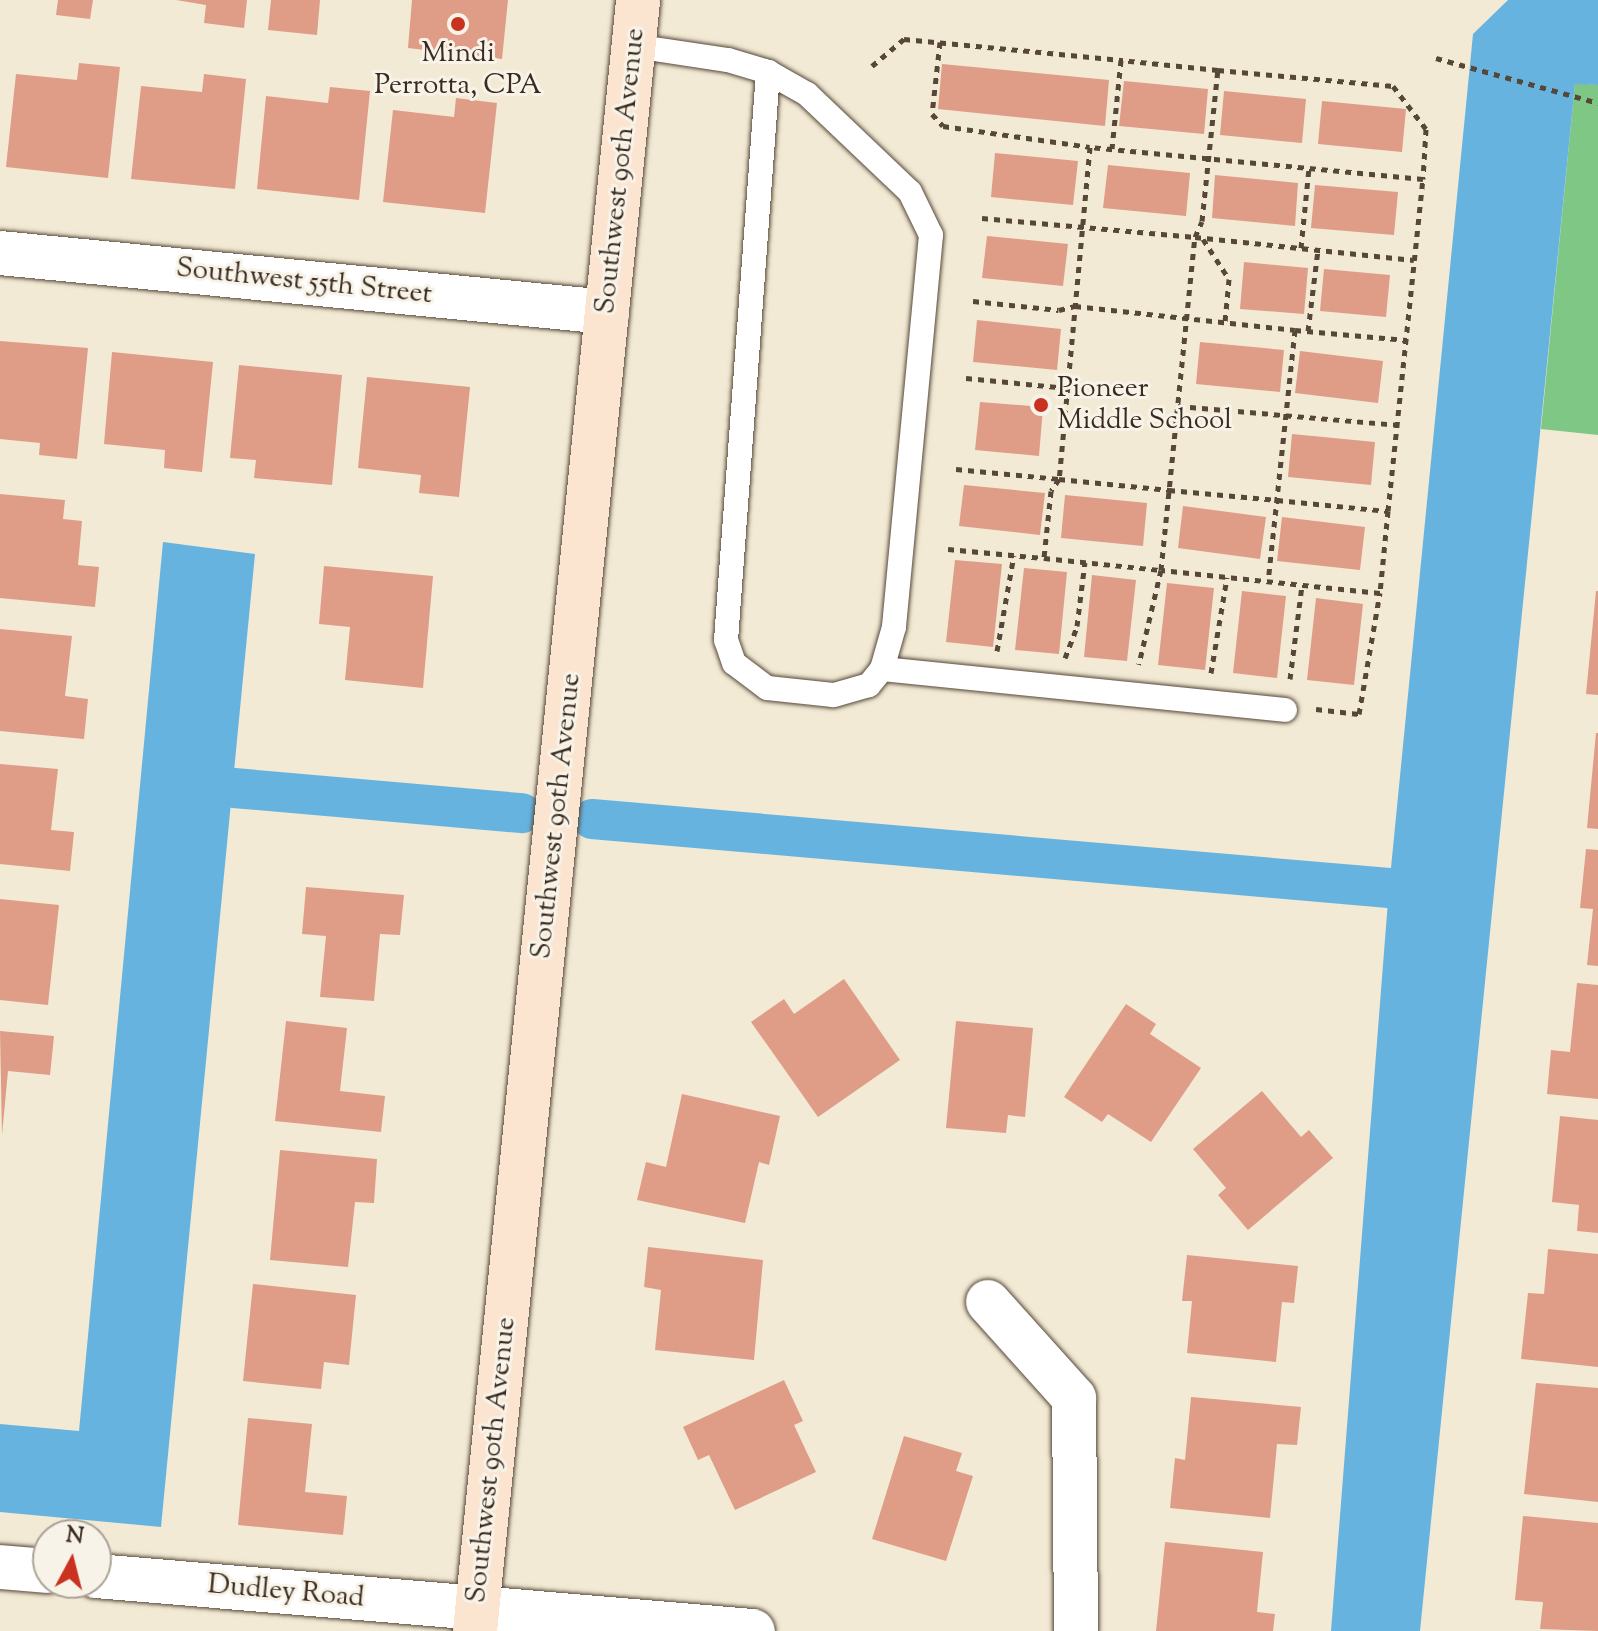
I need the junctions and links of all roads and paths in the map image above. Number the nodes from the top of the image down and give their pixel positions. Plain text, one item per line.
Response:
1 (638, 0) edge
2 (940, 42) junction
3 (634, 46) junction
4 (1436, 58) dead end
5 (1121, 60) junction
6 (872, 66) dead end
7 (1218, 70) junction
8 (768, 72) junction
9 (1598, 103) edge
10 (1090, 147) junction
11 (1112, 149) junction
12 (1208, 159) junction
13 (1309, 168) junction
14 (1423, 179) junction
15 (982, 218) dead end
16 (1083, 228) junction
17 (1199, 238) junction
18 (1301, 248) junction
19 (1318, 250) junction
20 (0, 253) edge
21 (1414, 260) junction
22 (973, 301) dead end
23 (1075, 306) junction
24 (607, 312) junction
25 (1187, 318) junction
26 (1225, 322) junction
27 (1295, 330) junction
28 (1308, 331) junction
29 (1407, 340) junction
30 (966, 378) dead end
31 (1068, 388) junction
32 (1178, 406) junction
33 (1286, 416) junction
34 (1398, 425) junction
35 (956, 469) dead end
36 (1059, 479) junction
37 (1169, 490) junction
38 (1277, 500) junction
39 (1388, 511) junction
40 (948, 549) dead end
41 (1014, 555) junction
42 (1044, 558) junction
43 (1085, 562) junction
44 (1161, 570) junction
45 (1227, 577) junction
46 (1268, 581) junction
47 (1302, 585) junction
48 (1380, 593) junction
49 (882, 669) junction
50 (994, 680) junction
51 (1061, 687) junction
52 (1132, 694) junction
53 (1207, 702) junction
54 (1285, 710) junction
55 (988, 1302) dead end
56 (0, 1567) edge
57 (32, 1570) edge
58 (112, 1578) edge
59 (476, 1619) edge
60 (753, 1631) edge
61 (1076, 1631) edge

1 - 3 street, Southwest 90th Avenue
2 - 5 path
2 - 6 path
2 - 10 path
3 - 8 lane
3 - 24 street, Southwest 90th Avenue
4 - 9 path
5 - 7 path
5 - 11 path
7 - 12 path
7 - 14 path
8 - 49 lane
8 - 49 lane
10 - 11 path
10 - 16 path
11 - 12 path
12 - 13 path
12 - 17 path
13 - 14 path
13 - 18 path
14 - 21 path
15 - 16 path
16 - 17 path
16 - 23 path
17 - 18 path
17 - 25 path
17 - 26 path
18 - 19 path
19 - 21 path
19 - 28 path
20 - 24 street, Southwest 55th Street
21 - 29 path
22 - 23 path
23 - 25 path
23 - 31 path
24 - 59 street, Southwest 90th Avenue
25 - 26 path
25 - 32 path
26 - 27 path
27 - 28 path
27 - 33 path
28 - 29 path
29 - 34 path
30 - 31 path
31 - 36 path
32 - 33 path
32 - 37 path
33 - 34 path
33 - 38 path
34 - 39 path
35 - 36 path
36 - 37 path
36 - 42 path
37 - 38 path
37 - 44 path
38 - 39 path
38 - 46 path
39 - 48 path
40 - 41 path
41 - 42 path
41 - 50 path
42 - 43 path
43 - 44 path
43 - 51 path
44 - 45 path
44 - 52 path
45 - 46 path
45 - 53 path
46 - 47 path
47 - 48 path
47 - 54 path
48 - 54 path
49 - 50 lane
50 - 51 lane
51 - 52 lane
52 - 53 lane
53 - 54 lane
55 - 61 street
56 - 57 street
58 - 59 street, Dudley Road
59 - 60 street, Dudley Road

